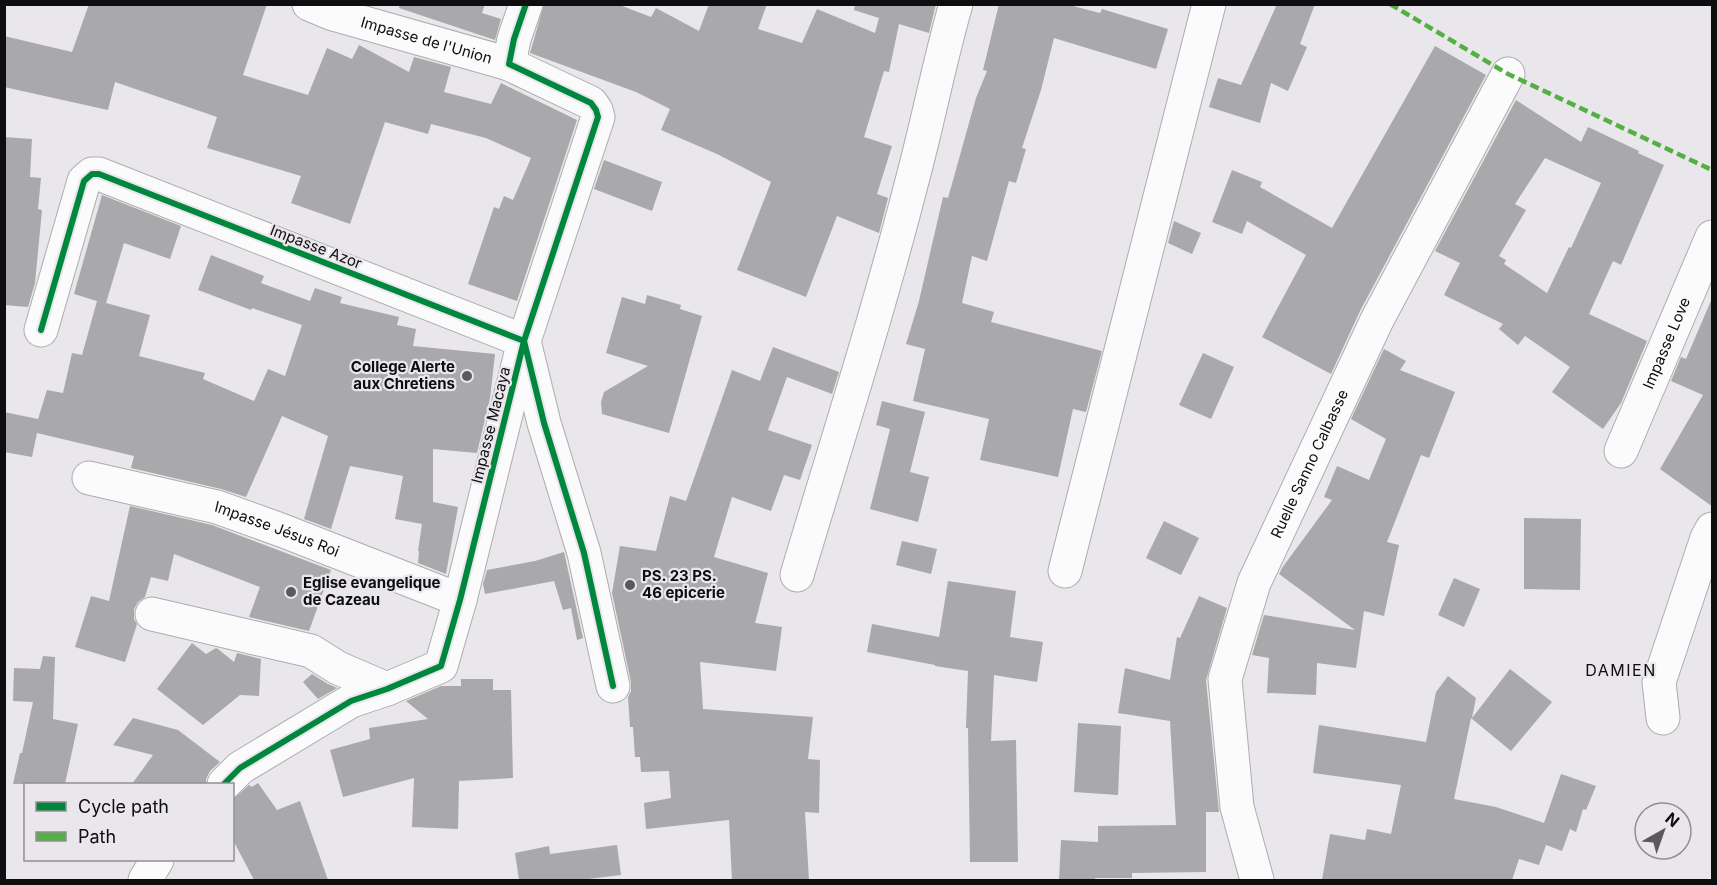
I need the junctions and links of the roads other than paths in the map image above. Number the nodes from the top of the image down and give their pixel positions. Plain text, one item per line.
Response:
1 (526, 4) edge
2 (957, 4) edge
3 (1209, 4) edge
4 (326, 8) edge
5 (508, 64) junction
6 (1508, 74) dead end
7 (1713, 237) edge
8 (1705, 276) edge
9 (41, 330) dead end
10 (524, 341) junction
11 (1621, 450) dead end
12 (89, 478) dead end
13 (1713, 529) edge
14 (1065, 571) dead end
15 (797, 575) dead end
16 (460, 600) junction
17 (152, 614) dead end
18 (613, 686) dead end
19 (387, 689) junction
20 (1663, 717) dead end
21 (225, 783) edge
22 (156, 861) edge
23 (145, 880) edge
24 (1257, 880) edge

1 - 5 street
2 - 15 street
3 - 14 street
4 - 5 street, Impasse de l'Union
5 - 10 street, Impasse Macaya
6 - 24 street, Ruelle Sanno Calbasse
7 - 8 street, Impasse Love
8 - 11 street, Impasse Love
9 - 10 street, Impasse Azor
10 - 16 street, Impasse Macaya
10 - 18 street
12 - 16 street, Impasse Jésus Roi
13 - 20 street
16 - 19 street, Impasse Macaya
17 - 19 street
19 - 21 street, Impasse Macaya
22 - 23 street

